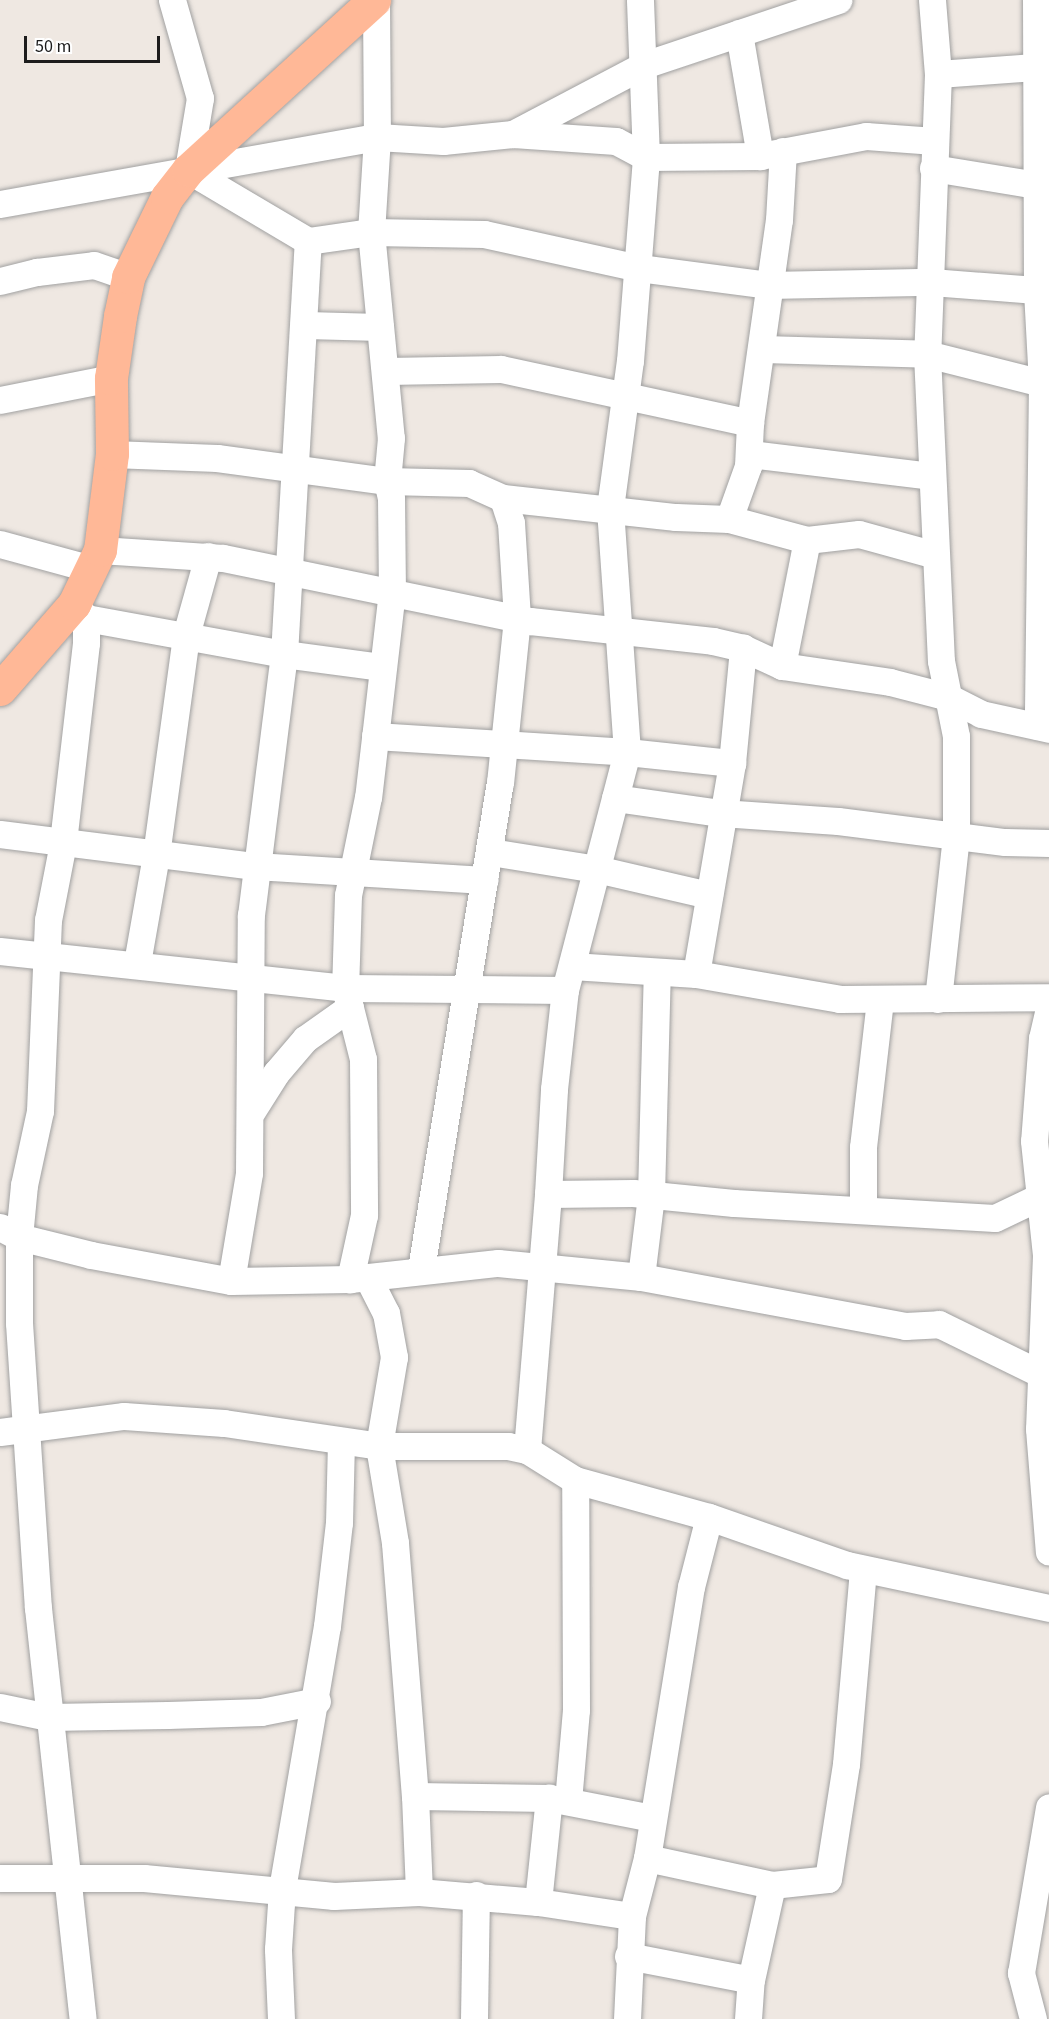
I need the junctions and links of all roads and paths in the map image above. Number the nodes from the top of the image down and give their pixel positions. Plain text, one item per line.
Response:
1 (172, 0) edge
2 (375, 0) edge
3 (640, 0) edge
4 (838, 0) edge
5 (932, 0) edge
6 (1036, 0) edge
7 (739, 33) junction
8 (644, 65) junction
9 (1043, 66) edge
10 (938, 74) junction
11 (513, 134) junction
12 (377, 137) junction
13 (935, 141) junction
14 (771, 154) junction
15 (646, 158) junction
16 (933, 168) junction
17 (189, 170) junction
18 (1044, 186) edge
19 (0, 204) edge
20 (372, 232) junction
21 (308, 241) junction
22 (639, 268) junction
23 (128, 277) junction
24 (0, 281) edge
25 (931, 282) junction
26 (768, 285) junction
27 (1043, 291) edge
28 (306, 326) junction
29 (380, 327) junction
30 (763, 349) junction
31 (927, 354) junction
32 (387, 371) junction
33 (111, 378) junction
34 (1042, 383) junction
35 (624, 397) junction
36 (0, 400) edge
37 (750, 423) junction
38 (112, 454) junction
39 (750, 454) junction
40 (295, 466) junction
41 (931, 476) junction
42 (387, 481) junction
43 (503, 498) junction
44 (610, 508) junction
45 (729, 519) junction
46 (807, 540) junction
47 (0, 544) edge
48 (934, 555) junction
49 (207, 556) junction
50 (96, 559) junction
51 (288, 571) junction
52 (392, 591) junction
53 (80, 611) junction
54 (517, 618) junction
55 (618, 632) junction
56 (186, 635) junction
57 (743, 648) junction
58 (284, 654) junction
59 (782, 666) junction
60 (382, 667) junction
61 (0, 689) edge
62 (948, 697) junction
63 (1044, 727) edge
64 (375, 736) junction
65 (503, 745) junction
66 (627, 752) junction
67 (732, 763) junction
68 (615, 798) junction
69 (721, 813) junction
70 (0, 834) edge
71 (956, 836) junction
72 (63, 843) junction
73 (1049, 843) edge
74 (491, 852) junction
75 (156, 855) junction
76 (255, 866) junction
77 (596, 868) junction
78 (354, 869) junction
79 (485, 880) junction
80 (709, 895) junction
81 (0, 951) edge
82 (45, 957) junction
83 (136, 963) junction
84 (657, 972) junction
85 (696, 974) junction
86 (252, 977) junction
87 (568, 978) junction
88 (466, 988) junction
89 (1049, 997) edge
90 (347, 998) junction
91 (938, 999) junction
92 (880, 1001) junction
93 (1049, 1008) edge
94 (252, 1112) junction
95 (548, 1194) junction
96 (651, 1195) junction
97 (1043, 1199) edge
98 (863, 1210) junction
99 (9, 1232) edge
100 (544, 1268) junction
101 (421, 1269) junction
102 (641, 1277) junction
103 (359, 1279) junction
104 (231, 1281) junction
105 (10, 1323) edge
106 (1046, 1378) edge
107 (13, 1431) edge
108 (341, 1441) junction
109 (379, 1446) junction
110 (527, 1450) junction
111 (575, 1480) junction
112 (708, 1517) junction
113 (1049, 1552) edge
114 (863, 1570) junction
115 (1049, 1608) edge
116 (317, 1701) junction
117 (0, 1707) edge
118 (48, 1717) junction
119 (415, 1796) junction
120 (559, 1799) junction
121 (1049, 1807) edge
122 (652, 1818) junction
123 (646, 1858) junction
124 (69, 1875) junction
125 (0, 1878) edge
126 (772, 1886) junction
127 (282, 1889) junction
128 (418, 1892) junction
129 (476, 1895) junction
130 (538, 1902) junction
131 (632, 1916) junction
132 (628, 1956) junction
133 (751, 1980) junction
134 (1035, 2005) edge
135 (83, 2019) edge
136 (281, 2019) edge
137 (474, 2019) edge
138 (627, 2019) edge
139 (748, 2019) edge

1 - 17 street
2 - 12 street
2 - 17 main road
3 - 8 street
4 - 7 street
5 - 10 street
6 - 9 street
7 - 8 street
7 - 14 street
8 - 11 street
8 - 15 street
9 - 10 street
9 - 18 street
10 - 13 street
11 - 12 street
11 - 15 street
12 - 17 street
12 - 20 street
13 - 14 street
13 - 16 street
14 - 15 street
14 - 26 street
15 - 22 street
16 - 18 street
16 - 25 street
17 - 19 street
17 - 21 street
17 - 23 main road
18 - 27 street
20 - 21 street
20 - 22 street
20 - 29 street
21 - 28 street
22 - 26 street
22 - 35 street
23 - 24 street
23 - 33 main road
25 - 26 street
25 - 27 street
25 - 31 street
26 - 30 street
27 - 34 street
28 - 29 street
28 - 40 street
29 - 32 street
30 - 31 street
30 - 37 street
31 - 34 street
31 - 41 street
32 - 35 street
32 - 42 street
33 - 36 street
33 - 38 main road
34 - 63 street
35 - 37 street
35 - 44 street
37 - 39 street
38 - 40 street
38 - 50 main road
39 - 41 street
39 - 45 street
40 - 42 street
40 - 51 street
41 - 48 street
42 - 43 street
42 - 52 street
43 - 44 street
43 - 54 street
44 - 45 street
44 - 55 street
45 - 46 street
46 - 48 street
46 - 59 street
47 - 50 street
48 - 62 street
49 - 50 street
49 - 51 street
49 - 56 street
50 - 53 main road
51 - 52 street
51 - 58 street
52 - 54 street
52 - 60 street
53 - 56 street
53 - 61 main road
53 - 72 street
54 - 55 street
54 - 65 street
55 - 57 street
55 - 66 street
56 - 58 street
56 - 75 street
57 - 59 street
57 - 67 street
58 - 60 street
58 - 76 street
59 - 62 street
60 - 64 street
62 - 63 street
62 - 71 street
64 - 65 street
64 - 78 street
65 - 66 street
65 - 74 street
66 - 67 street
66 - 68 street
67 - 69 street
68 - 69 street
68 - 77 street
69 - 71 street
69 - 80 street
70 - 72 street
71 - 73 street
71 - 91 street
72 - 75 street
72 - 82 street
74 - 77 street
74 - 79 street
75 - 76 street
75 - 83 street
76 - 78 street
76 - 86 street
77 - 80 street
77 - 87 street
78 - 79 street
78 - 90 street
79 - 88 street
80 - 85 street
81 - 82 street
82 - 83 street
82 - 99 street
83 - 86 street
84 - 85 street
84 - 87 street
84 - 96 street
85 - 92 street
86 - 90 street
86 - 94 street
87 - 88 street
87 - 95 street
88 - 90 street
88 - 101 street
89 - 91 street
90 - 94 street
90 - 103 street
91 - 92 street
92 - 98 street
93 - 97 street
94 - 104 street
95 - 96 street
95 - 100 street
96 - 98 street
96 - 102 street
97 - 98 street
97 - 106 street
99 - 104 street
99 - 105 street
100 - 101 street
100 - 102 street
100 - 110 street
101 - 103 street
102 - 106 street
103 - 104 street
103 - 109 street
105 - 107 street
106 - 113 street
107 - 108 street
107 - 118 street
108 - 109 street
108 - 116 street
109 - 110 street
109 - 119 street
110 - 111 street
111 - 112 street
111 - 120 street
112 - 114 street
112 - 122 street
114 - 115 street
114 - 126 street
116 - 118 street
116 - 127 street
117 - 118 street
118 - 124 street
119 - 120 street
119 - 128 street
120 - 122 street
120 - 130 street
121 - 134 street
122 - 123 street
123 - 126 street
123 - 131 street
124 - 125 street
124 - 127 street
124 - 135 street
126 - 133 street
127 - 128 street
127 - 136 street
128 - 129 street
129 - 130 street
129 - 137 street
130 - 131 street
131 - 132 street
132 - 133 street
132 - 138 street
133 - 139 street

